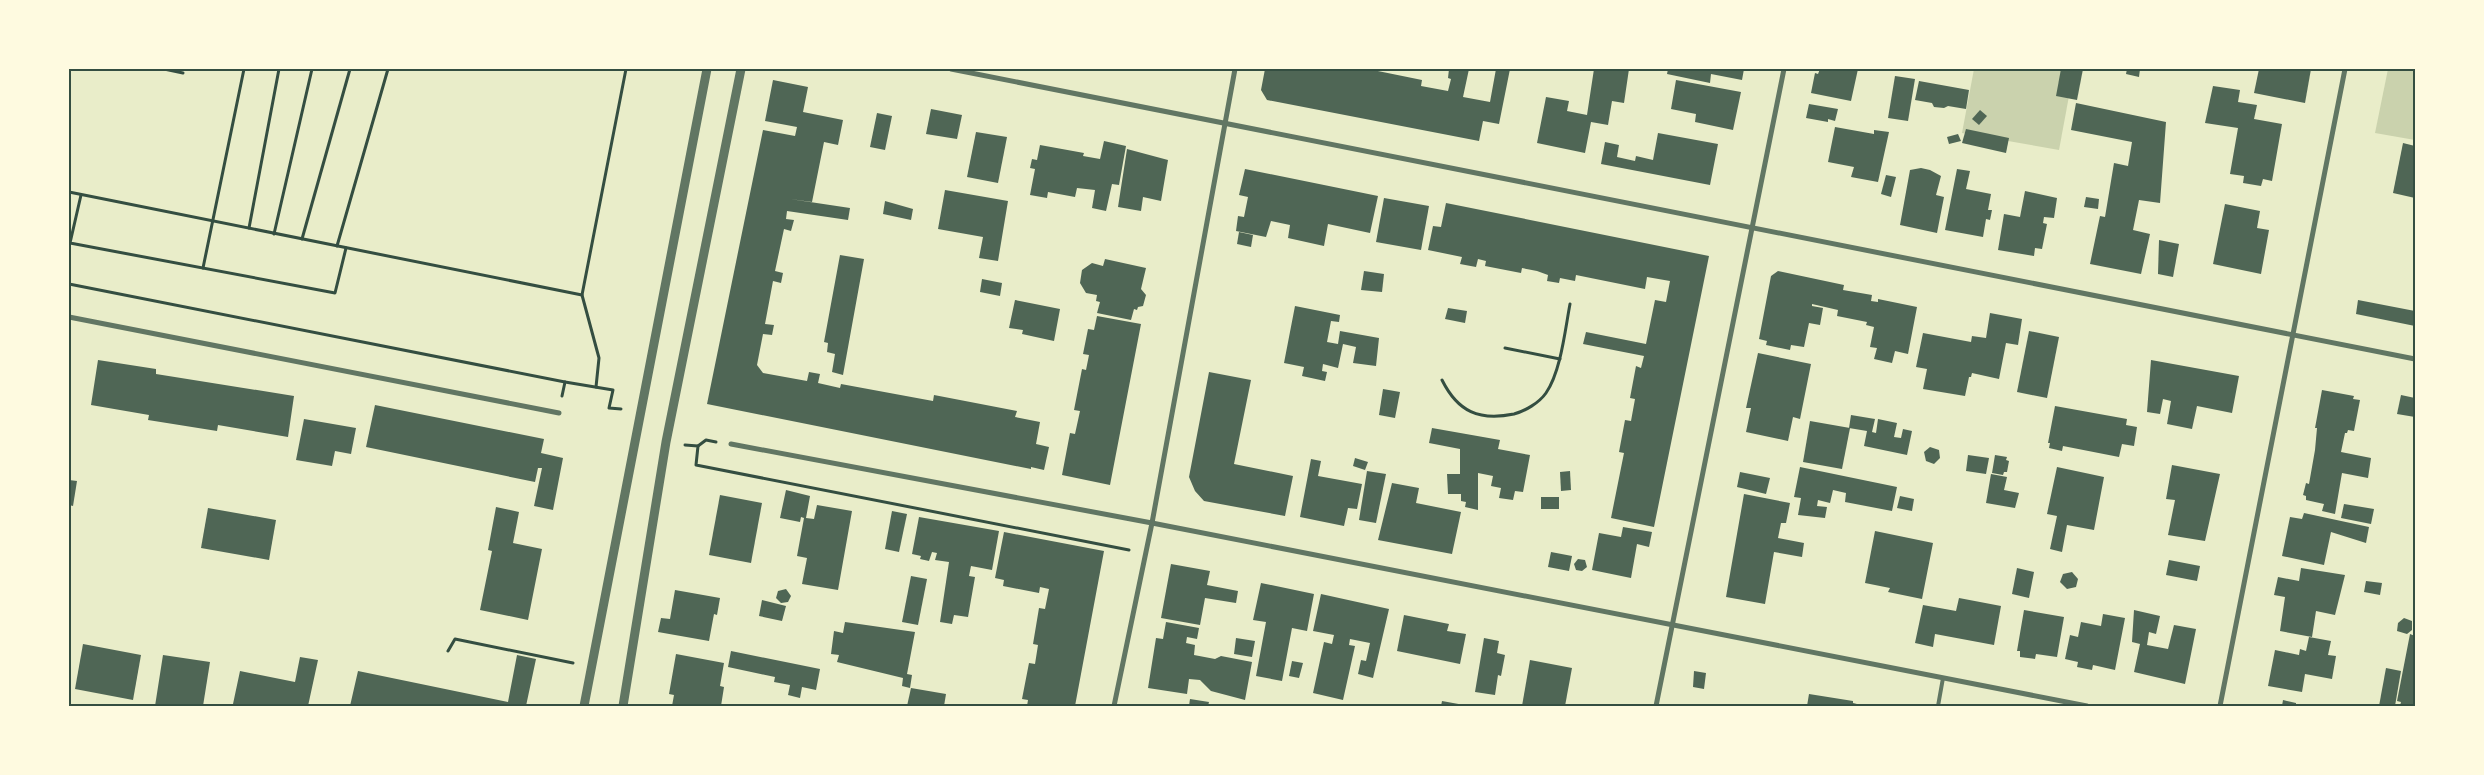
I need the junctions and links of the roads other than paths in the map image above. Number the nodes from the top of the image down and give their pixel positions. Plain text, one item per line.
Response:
1 (707, 69) edge
2 (741, 69) edge
3 (950, 69) edge
4 (1236, 69) edge
5 (1784, 69) edge
6 (2345, 69) edge
7 (1225, 123) junction
8 (1752, 228) junction
9 (69, 317) edge
10 (2293, 335) junction
11 (2415, 359) edge
12 (559, 413) dead end
13 (731, 444) dead end
14 (1152, 523) junction
15 (1671, 626) junction
16 (1944, 678) junction
17 (584, 706) edge
18 (623, 706) edge
19 (1114, 706) edge
20 (1656, 706) edge
21 (1938, 706) edge
22 (2087, 706) edge
23 (2220, 706) edge

1 - 17 street
2 - 18 street
3 - 7 street
4 - 7 street
5 - 8 street
6 - 10 street
7 - 8 street
7 - 14 street
8 - 10 street
8 - 15 street
9 - 12 street
10 - 11 street
10 - 23 street
13 - 14 street
14 - 15 street
14 - 19 street
15 - 16 street
15 - 20 street
16 - 21 lane
16 - 22 street

